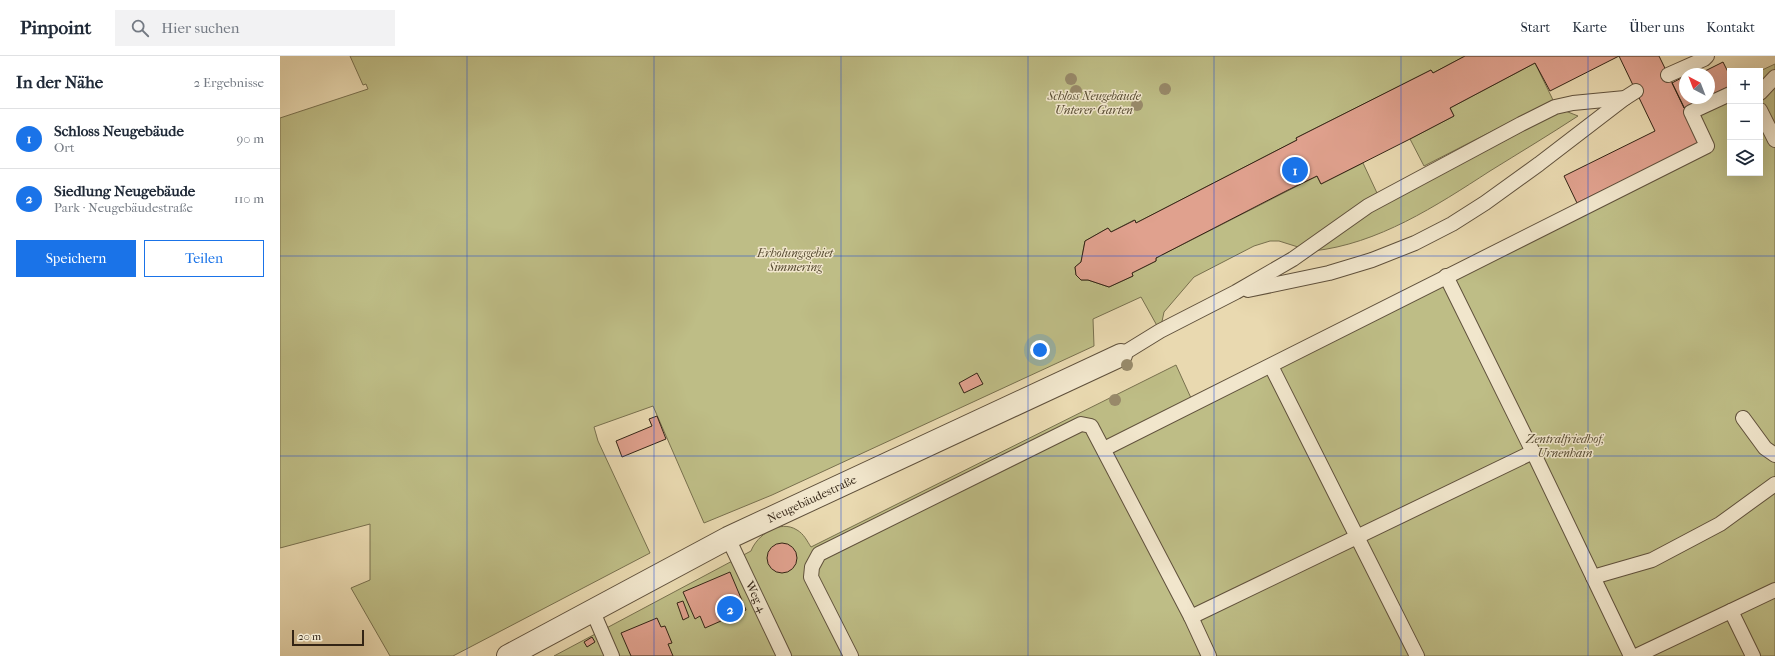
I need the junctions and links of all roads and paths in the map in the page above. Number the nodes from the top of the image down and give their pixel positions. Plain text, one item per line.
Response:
1 (1707, 56) edge
2 (1668, 75) dead end
3 (1775, 77) edge
4 (1763, 90) edge
5 (1727, 95) edge
6 (1763, 116) edge
7 (1775, 140) edge
8 (1446, 276) junction
9 (1236, 292) junction
10 (1121, 355) joint
11 (1271, 366) junction
12 (1744, 418) dead end
13 (1104, 449) junction
14 (1533, 452) junction
15 (1775, 455) edge
16 (1775, 484) edge
17 (1356, 537) junction
18 (728, 538) junction
19 (1593, 578) junction
20 (1775, 590) edge
21 (1731, 611) junction
22 (593, 612) junction
23 (1191, 618) junction
24 (508, 656) edge
25 (612, 656) edge
26 (784, 656) edge
27 (851, 656) edge
28 (1209, 656) edge
29 (1416, 656) edge
30 (1631, 656) edge
31 (1636, 656) edge
32 (1753, 656) edge

1 - 2 lane
3 - 4 lane
5 - 8 lane
6 - 7 lane
8 - 11 lane
8 - 14 lane
9 - 9 lane
9 - 10 lane
10 - 18 street, Neugebäudestraße
11 - 13 lane
11 - 17 lane
12 - 15 lane
13 - 23 lane
13 - 27 lane
14 - 17 lane
14 - 19 lane
16 - 19 lane
17 - 23 lane
17 - 29 lane
18 - 22 street, Neugebäudestraße
18 - 26 lane, Weg 4
19 - 30 lane
20 - 21 lane
21 - 31 lane
21 - 32 lane
22 - 24 street, Neugebäudestraße
22 - 25 lane
23 - 28 lane

